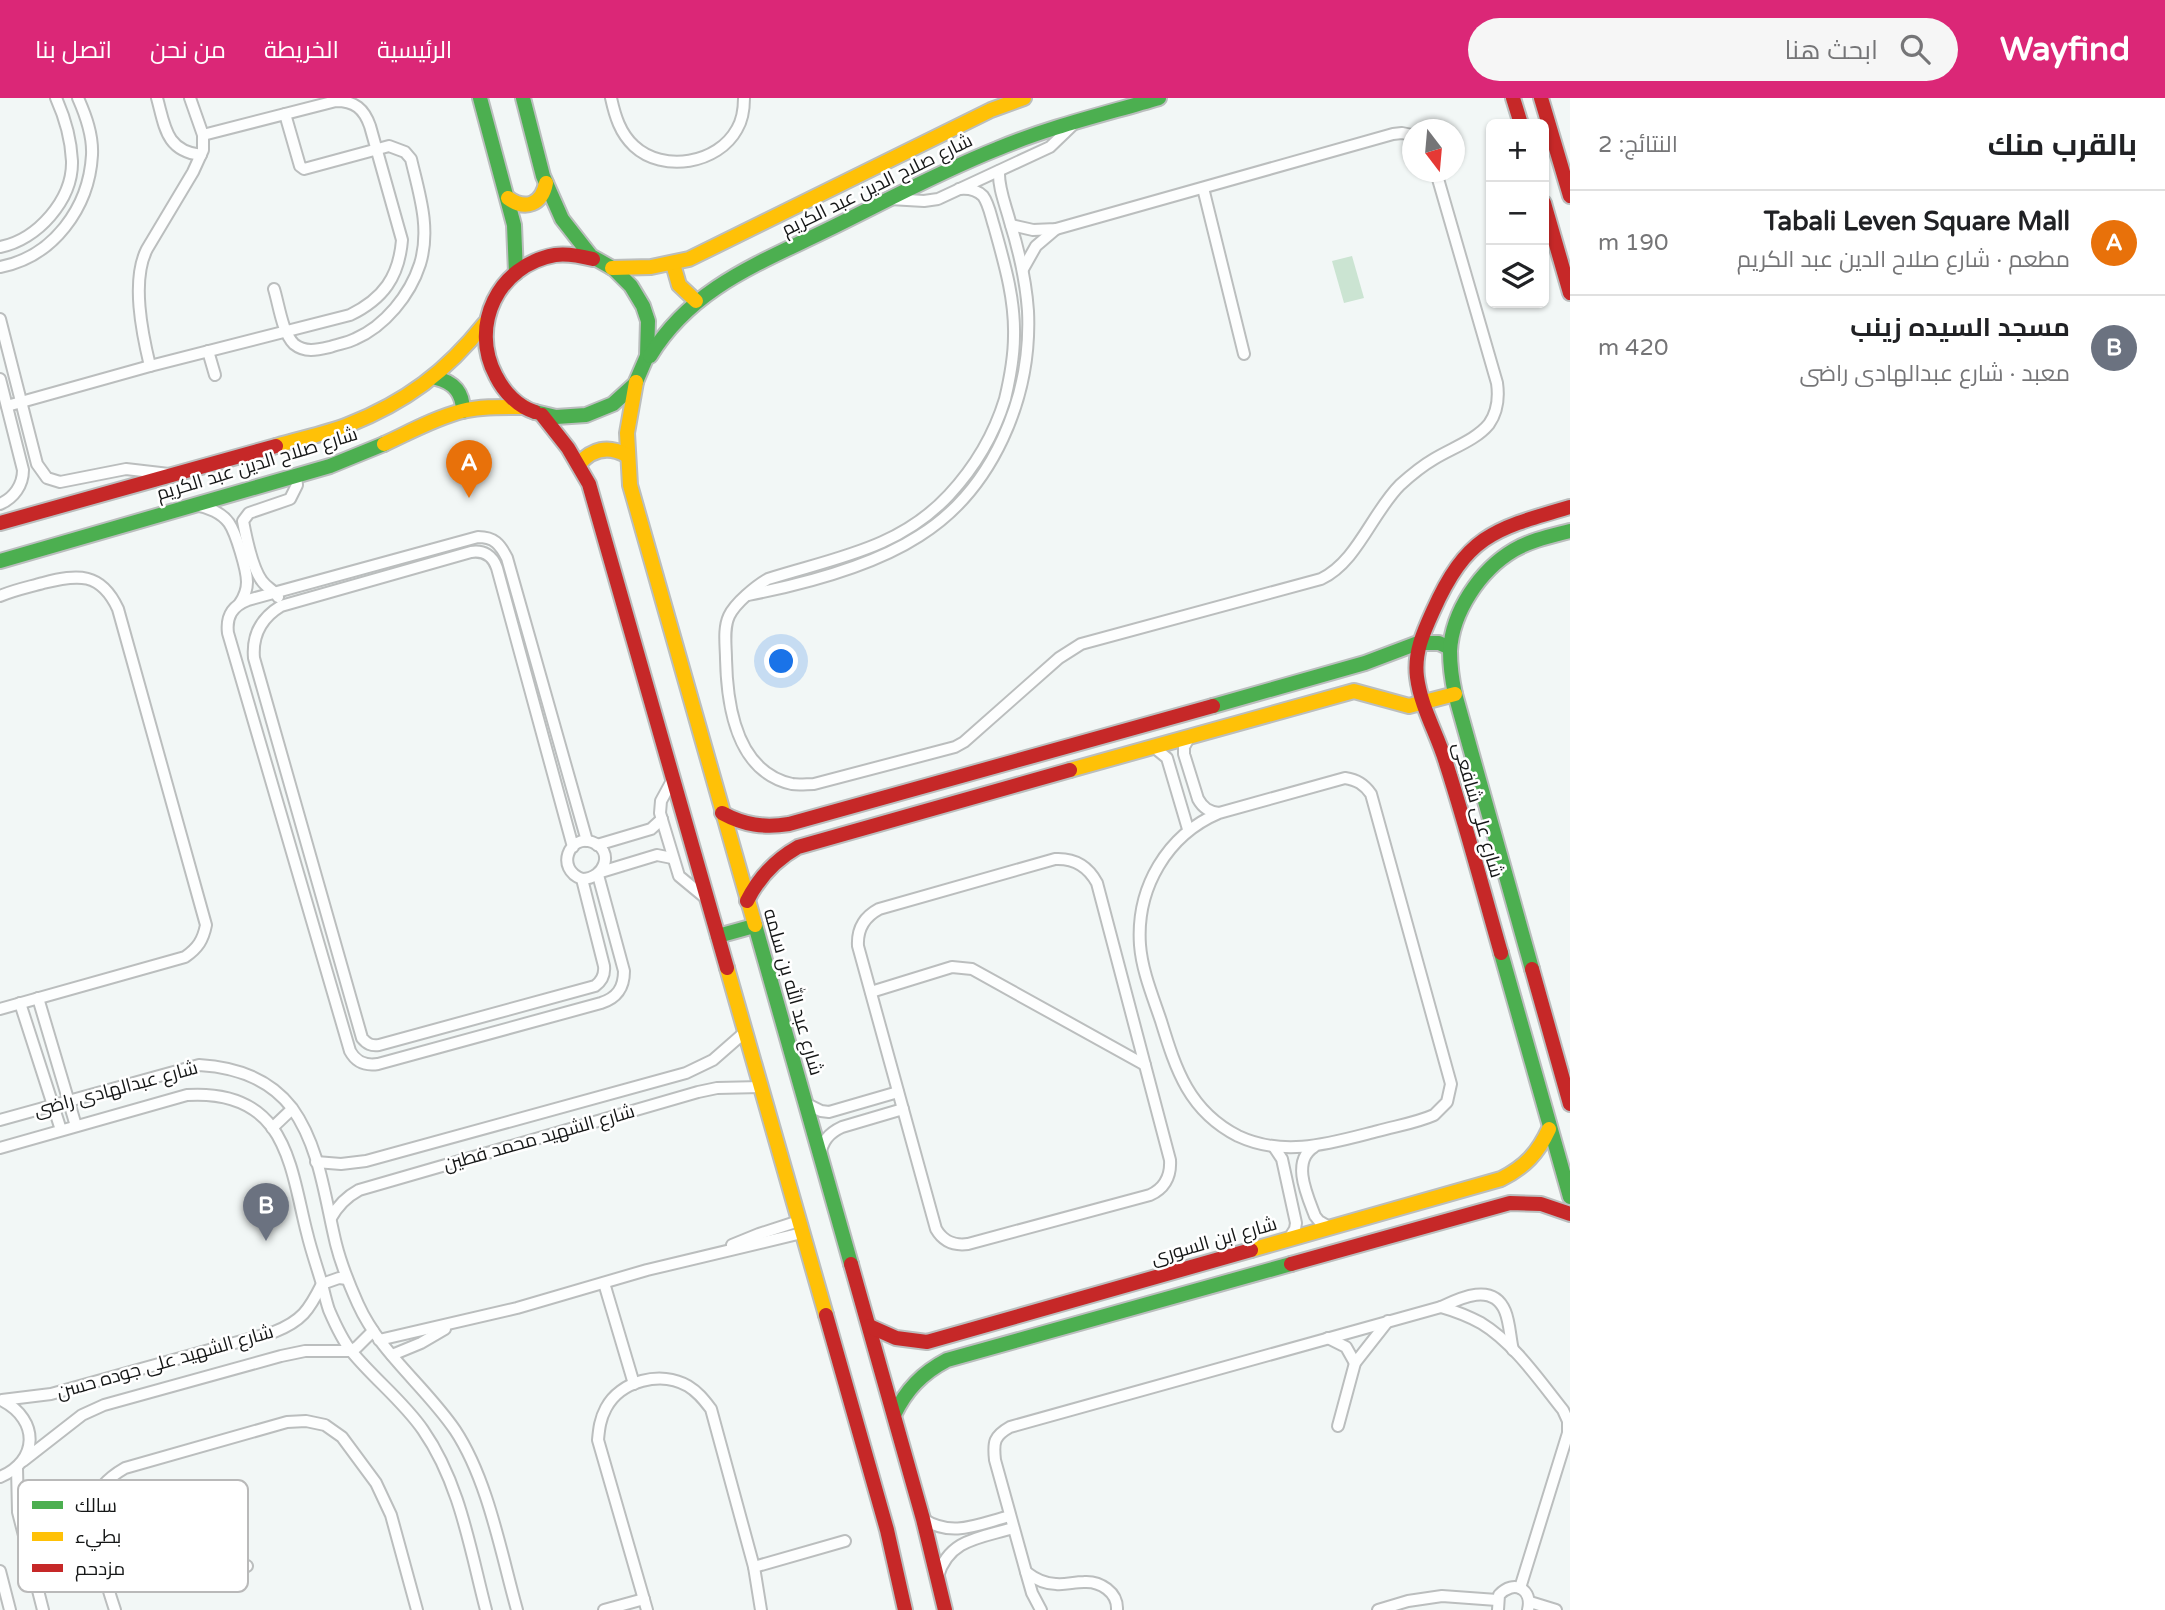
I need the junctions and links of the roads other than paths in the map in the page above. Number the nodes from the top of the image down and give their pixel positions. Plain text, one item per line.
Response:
1 (56, 98) edge
2 (78, 98) edge
3 (157, 98) edge
4 (190, 98) edge
5 (480, 98) edge
6 (523, 98) edge
7 (611, 98) edge
8 (744, 98) edge
9 (1024, 98) edge
10 (1159, 98) edge
11 (1513, 98) edge
12 (1542, 98) edge
13 (285, 114) junction
14 (1519, 119) edge
15 (1076, 122) junction
16 (1402, 133) edge
17 (203, 135) junction
18 (377, 149) junction
19 (201, 155) junction
20 (999, 171) junction
21 (1439, 182) edge
22 (546, 183) junction
23 (1202, 188) junction
24 (959, 189) junction
25 (1570, 196) edge
26 (508, 198) junction
27 (890, 199) junction
28 (1005, 204) junction
29 (989, 209) junction
30 (1549, 220) edge
31 (1011, 225) junction
32 (1056, 229) junction
33 (0, 247) edge
34 (1018, 253) junction
35 (1003, 257) junction
36 (593, 259) junction
37 (673, 264) junction
38 (0, 267) edge
39 (612, 268) junction
40 (1023, 270) junction
41 (516, 273) junction
42 (274, 289) dead end
43 (1570, 293) edge
44 (695, 300) junction
45 (0, 319) edge
46 (486, 322) junction
47 (287, 331) junction
48 (208, 351) junction
49 (1244, 354) dead end
50 (645, 363) junction
51 (150, 366) junction
52 (215, 376) dead end
53 (436, 378) junction
54 (0, 379) edge
55 (636, 382) junction
56 (22, 402) junction
57 (7, 406) junction
58 (524, 407) junction
59 (463, 411) junction
60 (542, 415) junction
61 (626, 455) junction
62 (579, 464) junction
63 (172, 474) junction
64 (296, 475) junction
65 (0, 504) edge
66 (193, 504) junction
67 (1570, 507) edge
68 (244, 517) junction
69 (228, 522) junction
70 (0, 523) edge
71 (1570, 531) edge
72 (898, 542) junction
73 (0, 561) edge
74 (276, 593) junction
75 (0, 596) edge
76 (240, 603) junction
77 (281, 606) junction
78 (522, 637) junction
79 (1418, 641) junction
80 (1450, 648) junction
81 (1455, 694) junction
82 (1422, 704) junction
83 (1190, 736) junction
84 (1149, 748) junction
85 (674, 777) junction
86 (1196, 792) junction
87 (1179, 797) junction
88 (296, 806) junction
89 (280, 810) junction
90 (722, 813) junction
91 (1219, 813) junction
92 (662, 819) junction
93 (1188, 829) junction
94 (592, 843) junction
95 (573, 846) junction
96 (672, 858) junction
97 (599, 873) junction
98 (582, 879) junction
99 (708, 900) junction
100 (747, 901) junction
101 (754, 926) junction
102 (718, 936) junction
103 (871, 992) junction
104 (38, 998) junction
105 (20, 1003) junction
106 (0, 1009) edge
107 (503, 1011) junction
108 (471, 1020) junction
109 (508, 1029) junction
110 (745, 1032) junction
111 (476, 1038) junction
112 (1144, 1065) junction
113 (761, 1087) junction
114 (898, 1092) junction
115 (68, 1101) junction
116 (805, 1103) junction
117 (1570, 1104) edge
118 (53, 1105) junction
119 (292, 1109) junction
120 (903, 1109) junction
121 (0, 1121) edge
122 (76, 1126) junction
123 (272, 1128) junction
124 (1549, 1129) junction
125 (61, 1130) junction
126 (0, 1147) edge
127 (1274, 1147) junction
128 (1314, 1147) junction
129 (820, 1157) junction
130 (316, 1163) junction
131 (1570, 1197) edge
132 (1570, 1214) edge
133 (331, 1218) junction
134 (1357, 1221) junction
135 (801, 1227) junction
136 (1331, 1228) junction
137 (1288, 1240) junction
138 (1363, 1243) junction
139 (347, 1279) junction
140 (322, 1283) junction
141 (604, 1283) junction
142 (1112, 1289) junction
143 (1441, 1307) junction
144 (1119, 1312) junction
145 (1388, 1321) junction
146 (453, 1324) junction
147 (869, 1326) junction
148 (376, 1335) junction
149 (1328, 1338) junction
150 (1513, 1350) junction
151 (351, 1351) junction
152 (392, 1354) junction
153 (1356, 1363) junction
154 (634, 1384) junction
155 (1, 1400) edge
156 (894, 1415) junction
157 (1338, 1426) dead end
158 (20, 1464) junction
159 (0, 1477) edge
160 (19, 1480) edge
161 (107, 1480) edge
162 (1010, 1516) junction
163 (923, 1519) junction
164 (1013, 1528) junction
165 (845, 1541) dead end
166 (754, 1567) junction
167 (0, 1572) edge
168 (1026, 1572) junction
169 (938, 1576) junction
170 (1520, 1588) junction
171 (38, 1592) edge
172 (109, 1592) edge
173 (645, 1604) edge
174 (1498, 1605) edge
175 (1529, 1606) edge
176 (10, 1610) edge
177 (43, 1610) edge
178 (115, 1610) edge
179 (417, 1610) edge
180 (486, 1610) edge
181 (517, 1610) edge
182 (604, 1610) edge
183 (761, 1610) edge
184 (905, 1610) edge
185 (945, 1610) edge
186 (1041, 1610) edge
187 (1117, 1610) edge
188 (1378, 1610) edge
189 (1556, 1610) edge

1 - 33 street
2 - 38 street
3 - 19 street
4 - 17 street
5 - 26 main road
6 - 22 main road
7 - 8 street
9 - 37 main road, شارع صلاح الدين عبد الكريم
10 - 15 main road, شارع صلاح الدين عبد الكريم
11 - 14 main road
12 - 25 main road
13 - 17 street
13 - 18 street
13 - 18 street
15 - 20 street
15 - 27 main road, شارع صلاح الدين عبد الكريم
16 - 23 street
17 - 19 street
18 - 47 street
18 - 47 street
19 - 51 street
20 - 24 street
20 - 28 street
21 - 72 street
22 - 26 main road
22 - 36 main road
23 - 32 street
23 - 49 street
24 - 27 street
24 - 29 street
26 - 41 main road
27 - 44 main road, شارع صلاح الدين عبد الكريم
28 - 29 street
28 - 31 street
29 - 35 street
30 - 43 main road
31 - 32 street
31 - 34 street
32 - 40 street
34 - 35 street
34 - 40 street
35 - 72 street
36 - 39 main road
36 - 41 main road
37 - 39 main road, شارع صلاح الدين عبد الكريم
37 - 44 main road
39 - 50 main road
40 - 72 street
41 - 46 main road
42 - 47 street
44 - 50 main road, شارع صلاح الدين عبد الكريم
45 - 56 street
46 - 53 main road, شارع صلاح الدين عبد الكريم
46 - 58 main road
47 - 48 street
48 - 51 street
48 - 52 street
50 - 55 main road
51 - 56 street
53 - 59 main road
53 - 63 main road, شارع صلاح الدين عبد الكريم
54 - 57 street
55 - 60 main road
55 - 61 main road, شارع عبد الله بن سلمه
56 - 57 street
56 - 63 street
57 - 65 street
58 - 59 main road, شارع صلاح الدين عبد الكريم
58 - 60 main road
59 - 64 main road, شارع صلاح الدين عبد الكريم
60 - 62 main road
61 - 62 main road
61 - 90 main road, شارع عبد الله بن سلمه
62 - 85 main road
63 - 70 main road, شارع صلاح الدين عبد الكريم
64 - 66 main road, شارع صلاح الدين عبد الكريم
64 - 68 street
66 - 69 street
66 - 73 main road, شارع صلاح الدين عبد الكريم
67 - 79 main road, شارع على شافعى
68 - 69 street
68 - 74 street
69 - 76 street
71 - 80 main road, شارع على شافعى
74 - 76 street
74 - 77 street
74 - 78 street
75 - 104 street
76 - 89 street
77 - 78 street
77 - 88 street
78 - 94 street
78 - 95 street
79 - 80 main road
79 - 82 main road, شارع على شافعى
79 - 90 main road
80 - 81 main road, شارع على شافعى
81 - 82 main road
81 - 117 main road, شارع على شافعى
82 - 83 main road
82 - 124 main road, شارع على شافعى
83 - 84 main road
83 - 86 street
84 - 87 street
84 - 100 main road
85 - 92 street
85 - 99 main road
86 - 87 street
86 - 91 street
87 - 93 street
88 - 89 street
88 - 108 street
89 - 111 street
90 - 100 main road, شارع عبد الله بن سلمه
91 - 93 street
91 - 128 street
92 - 94 street
92 - 96 street
93 - 127 street
94 - 95 street
94 - 97 street
95 - 98 street
96 - 97 street
96 - 99 street
97 - 98 street
97 - 109 street
98 - 107 street
99 - 102 main road
100 - 101 main road, شارع عبد الله بن سلمه
101 - 102 main road
101 - 116 main road, شارع عبد الله بن سلمه
102 - 110 main road
103 - 112 street
103 - 112 street
103 - 114 street
104 - 105 street
104 - 115 street
105 - 106 street
105 - 118 street
107 - 108 street
107 - 109 street
108 - 111 street
109 - 111 street
110 - 113 main road
110 - 130 street, شارع الشهيد محمد فطين
112 - 120 street
113 - 133 street, شارع الشهيد محمد فطين
113 - 135 main road
114 - 116 street
114 - 120 street
115 - 118 street, شارع عبدالهادى راضى
115 - 119 street, شارع عبدالهادى راضى
115 - 122 street
116 - 129 main road, شارع عبد الله بن سلمه
118 - 121 street, شارع عبدالهادى راضى
118 - 125 street
119 - 123 street
119 - 130 street, شارع عبدالهادى راضى
120 - 129 street
122 - 123 street, شارع عبدالهادى راضى
122 - 125 street, شارع عبدالهادى راضى
123 - 140 street, شارع عبدالهادى راضى
124 - 131 main road, شارع على شافعى
124 - 134 main road, شارع ابن السورى
125 - 126 street, شارع عبدالهادى راضى
127 - 128 street
127 - 137 street
128 - 136 street
129 - 147 main road, شارع عبد الله بن سلمه
130 - 133 street, شارع عبدالهادى راضى
132 - 138 main road
133 - 139 street, شارع عبدالهادى راضى
134 - 136 main road, شارع ابن السورى
134 - 138 main road
135 - 141 street
135 - 184 main road
136 - 137 main road, شارع ابن السورى
137 - 142 main road, شارع ابن السورى
138 - 144 main road
139 - 140 street
139 - 148 street, شارع عبدالهادى راضى
140 - 151 street, شارع عبدالهادى راضى
140 - 155 street, شارع الشهيد على جوده حسن
141 - 146 street
141 - 154 street
142 - 144 main road
142 - 147 main road, شارع ابن السورى
143 - 145 street
143 - 150 street
143 - 150 street
144 - 156 main road
145 - 149 street
145 - 153 street
146 - 148 street
146 - 152 street
147 - 156 main road, شارع عبد الله بن سلمه
148 - 151 street
148 - 152 street, شارع عبدالهادى راضى
149 - 153 street
149 - 162 street
150 - 170 street
151 - 158 street, شارع الشهيد على جوده حسن
151 - 180 street, شارع عبدالهادى راضى
152 - 181 street, شارع عبدالهادى راضى
153 - 157 street
154 - 166 street
154 - 173 street
155 - 158 street
156 - 163 main road, شارع عبد الله بن سلمه
158 - 159 street, شارع الشهيد على جوده حسن
158 - 160 street
161 - 179 street
162 - 163 street
162 - 164 street
163 - 169 main road, شارع عبد الله بن سلمه
164 - 168 street
164 - 169 street
165 - 166 street
166 - 183 street
167 - 176 street
168 - 186 street
168 - 187 street
169 - 185 main road, شارع عبد الله بن سلمه
170 - 174 street
170 - 175 street
171 - 177 street
172 - 178 street
173 - 182 street
174 - 188 street
175 - 189 street

